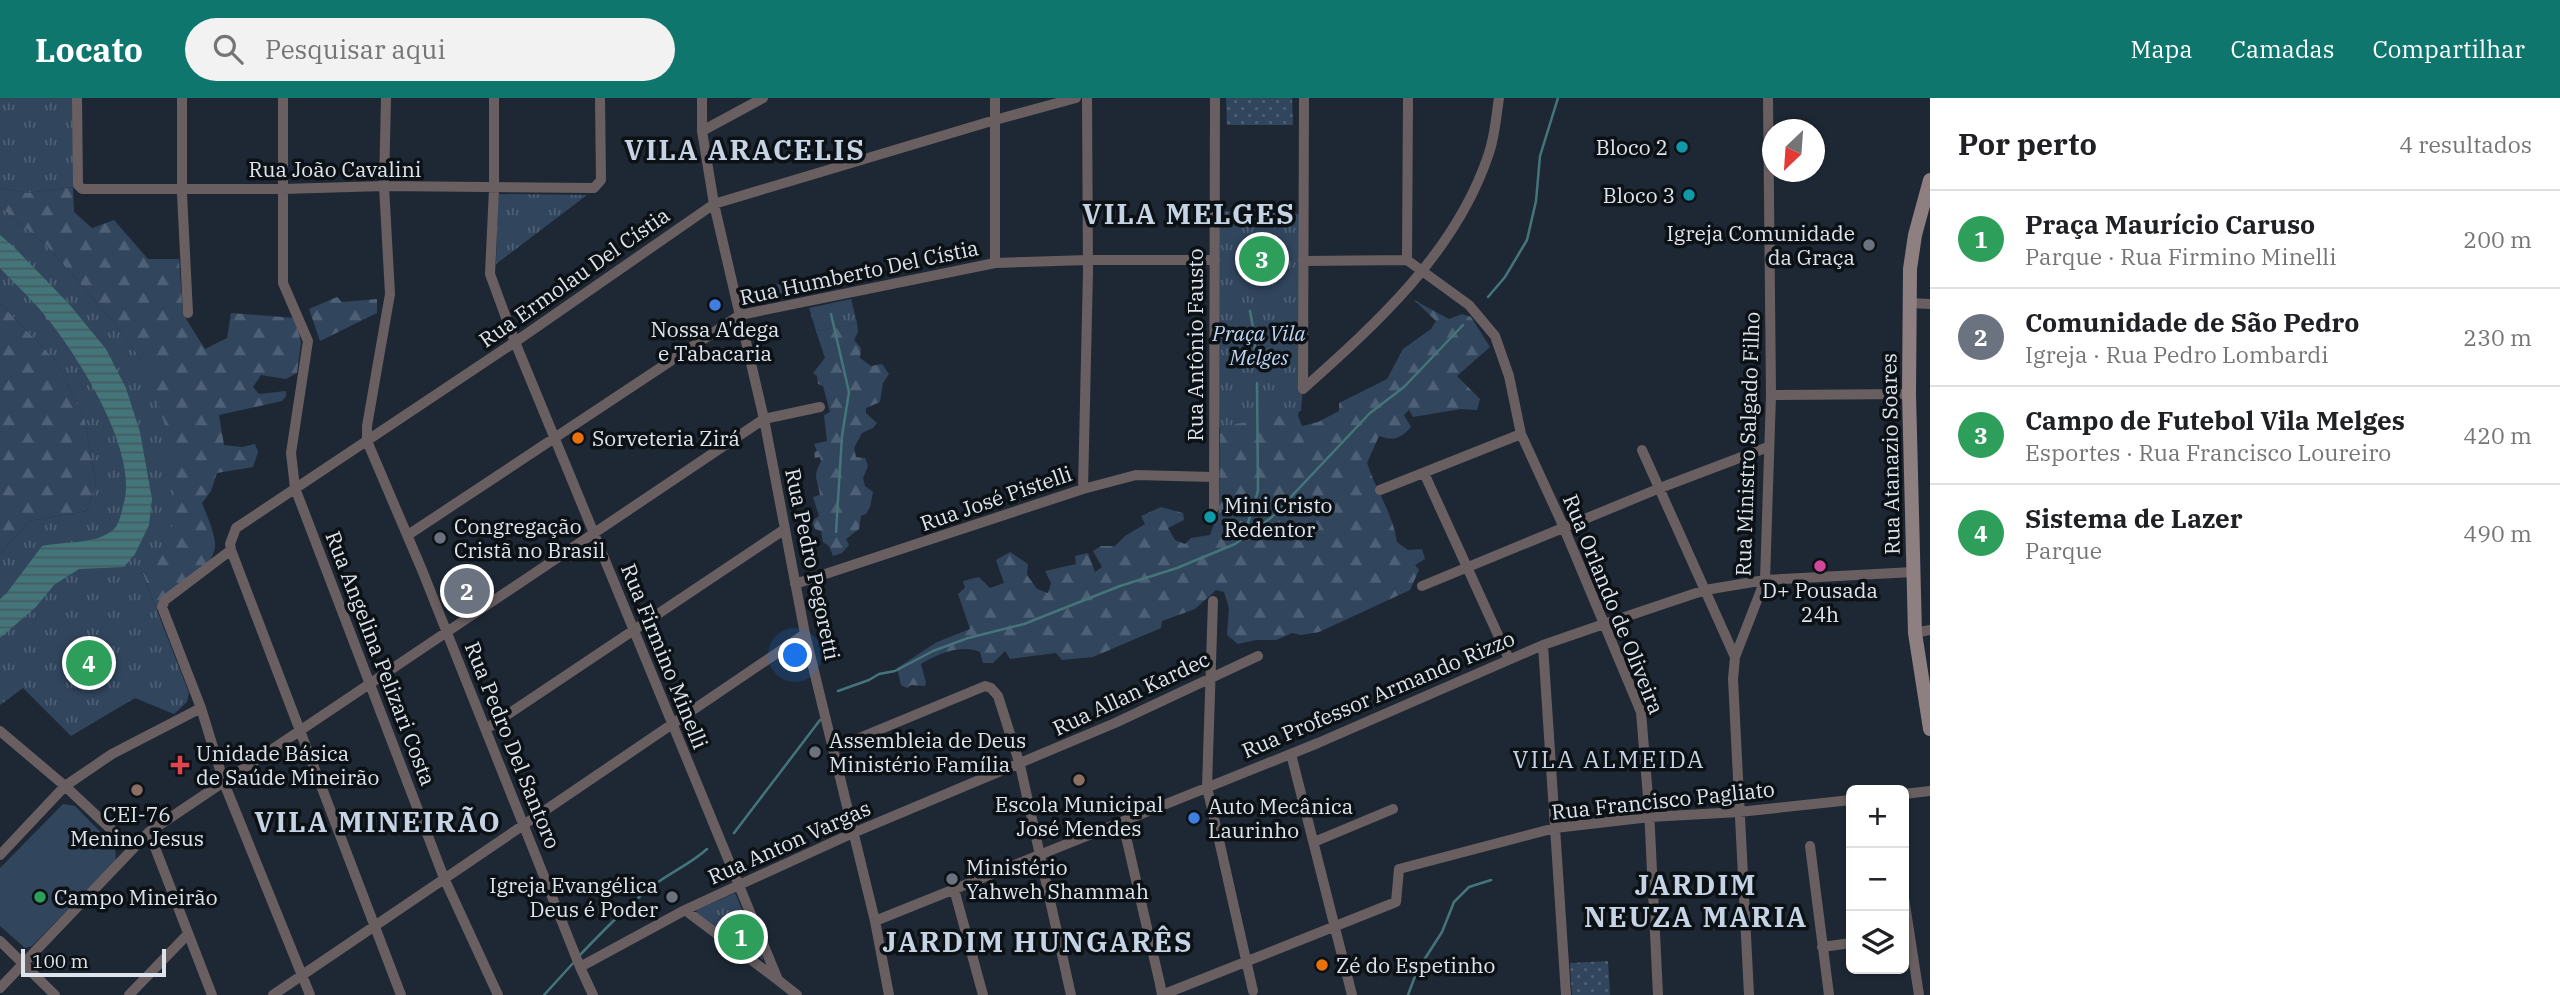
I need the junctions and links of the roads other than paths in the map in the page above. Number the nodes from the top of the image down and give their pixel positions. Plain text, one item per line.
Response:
1 (77, 98) edge
2 (182, 98) edge
3 (283, 98) edge
4 (386, 98) edge
5 (494, 98) edge
6 (600, 98) edge
7 (702, 98) edge
8 (763, 98) edge
9 (995, 98) edge
10 (1076, 98) edge
11 (1087, 98) edge
12 (1215, 98) edge
13 (1304, 98) edge
14 (1408, 98) edge
15 (1499, 98) edge
16 (1768, 98) edge
17 (995, 120) junction
18 (702, 131) junction
19 (1930, 180) edge
20 (384, 186) junction
21 (183, 189) junction
22 (283, 189) junction
23 (494, 189) junction
24 (714, 204) junction
25 (1926, 205) edge
26 (1088, 260) junction
27 (1215, 260) junction
28 (1407, 260) junction
29 (1303, 261) junction
30 (995, 262) junction
31 (1421, 272) junction
32 (1909, 303) junction
33 (1930, 304) edge
34 (188, 313) dead end
35 (740, 315) junction
36 (515, 342) junction
37 (1909, 394) junction
38 (1771, 395) junction
39 (820, 407) dead end
40 (764, 419) junction
41 (1521, 434) junction
42 (556, 436) junction
43 (367, 441) junction
44 (1768, 447) junction
45 (1642, 450) dead end
46 (1424, 473) junction
47 (1213, 477) junction
48 (295, 488) junction
49 (1660, 488) junction
50 (1083, 489) junction
51 (1380, 491) dead end
52 (1213, 508) dead end
53 (785, 529) junction
54 (1564, 529) junction
55 (594, 533) junction
56 (408, 535) junction
57 (231, 550) junction
58 (1468, 568) junction
59 (1913, 572) junction
60 (1765, 580) junction
61 (795, 584) junction
62 (1422, 586) dead end
63 (1705, 590) junction
64 (1213, 601) dead end
65 (1604, 624) junction
66 (634, 630) junction
67 (447, 632) junction
68 (1923, 632) edge
69 (805, 634) junction
70 (1543, 645) junction
71 (1258, 656) dead end
72 (1735, 657) junction
73 (1509, 659) junction
74 (1211, 678) junction
75 (370, 684) junction
76 (201, 708) junction
77 (672, 724) junction
78 (486, 729) junction
79 (1930, 729) edge
80 (0, 730) edge
81 (301, 730) junction
82 (835, 748) junction
83 (1291, 754) junction
84 (1020, 765) junction
85 (224, 783) junction
86 (65, 786) junction
87 (1207, 787) junction
88 (1930, 791) edge
89 (1909, 793) edge
90 (1846, 801) edge
91 (1393, 809) dead end
92 (1739, 812) junction
93 (1650, 817) junction
94 (1123, 823) junction
95 (523, 825) junction
96 (1555, 828) junction
97 (149, 832) junction
98 (853, 832) junction
99 (1314, 842) junction
100 (1810, 846) dead end
101 (132, 849) junction
102 (1040, 853) junction
103 (0, 855) edge
104 (444, 878) junction
105 (739, 884) junction
106 (954, 889) junction
107 (685, 910) junction
108 (875, 921) junction
109 (375, 927) junction
110 (1335, 928) junction
111 (188, 934) junction
112 (0, 941) edge
113 (1846, 944) edge
114 (1822, 947) junction
115 (1909, 947) edge
116 (1246, 963) junction
117 (23, 964) junction
118 (580, 967) junction
119 (302, 975) junction
120 (778, 980) junction
121 (0, 988) edge
122 (1254, 991) dead end
123 (55, 995) edge
124 (129, 995) edge
125 (212, 995) edge
126 (273, 995) edge
127 (310, 995) edge
128 (401, 995) edge
129 (498, 995) edge
130 (593, 995) edge
131 (797, 995) edge
132 (889, 995) edge
133 (984, 995) edge
134 (1071, 995) edge
135 (1162, 995) edge
136 (1352, 995) edge
137 (1566, 995) edge
138 (1658, 995) edge
139 (1749, 995) edge
140 (1829, 995) edge
141 (1919, 995) edge

1 - 21 street, Rua João Cavalini
2 - 21 street
3 - 22 street, Rua Angelina Pelizari Costa
4 - 20 street, Rua Pedro Del Santoro
5 - 23 street, Rua Firmino Minelli
6 - 23 street, Rua João Cavalini
7 - 18 street, Rua Pedro Pegoretti
8 - 18 street
9 - 17 street
10 - 17 street, Rua Ermolau Del Cístia
11 - 26 street
12 - 27 street, Rua Antônio Fausto
13 - 29 street
14 - 28 street
15 - 31 street
16 - 38 street, Rua Ministro Salgado Filho
17 - 24 street, Rua Ermolau Del Cístia
17 - 30 street
18 - 24 street, Rua Pedro Pegoretti
19 - 25 main road, Rua Atanazio Soares
20 - 22 street, Rua João Cavalini
20 - 23 street, Rua João Cavalini
20 - 43 street, Rua Pedro Del Santoro
21 - 22 street, Rua João Cavalini
21 - 34 street
22 - 48 street, Rua Angelina Pelizari Costa
23 - 36 street, Rua Firmino Minelli
24 - 35 street, Rua Pedro Pegoretti
24 - 36 street, Rua Ermolau Del Cístia
25 - 32 main road, Rua Atanazio Soares
26 - 27 street, Rua Humberto Del Cístia
26 - 30 street, Rua Humberto Del Cístia
26 - 50 street
27 - 47 street, Rua Antônio Fausto
28 - 29 street
28 - 31 street
29 - 31 street
30 - 35 street, Rua Humberto Del Cístia
31 - 41 street, Rua Orlando de Oliveira
32 - 33 street
32 - 37 main road, Rua Atanazio Soares
35 - 40 street, Rua Pedro Pegoretti
35 - 42 street, Rua Humberto Del Cístia
36 - 42 street, Rua Firmino Minelli
36 - 43 street, Rua Ermolau Del Cístia
37 - 38 street
37 - 59 main road, Rua Atanazio Soares
38 - 44 street, Rua Ministro Salgado Filho
39 - 40 street
40 - 53 street, Rua Pedro Pegoretti
40 - 55 street
41 - 46 street
41 - 54 street, Rua Orlando de Oliveira
42 - 55 street, Rua Firmino Minelli
42 - 56 street, Rua Humberto Del Cístia
43 - 48 street, Rua Ermolau Del Cístia
43 - 56 street, Rua Pedro Del Santoro
44 - 49 street
44 - 60 street, Rua Ministro Salgado Filho
45 - 49 street
46 - 51 street
46 - 58 street
47 - 50 street, Rua José Pistelli
47 - 52 street, Rua Antônio Fausto
48 - 57 street, Rua Ermolau Del Cístia
48 - 75 street, Rua Angelina Pelizari Costa
49 - 54 street
49 - 63 street
50 - 61 street, Rua José Pistelli
53 - 61 street, Rua Pedro Pegoretti
53 - 66 street
54 - 58 street
54 - 65 street, Rua Orlando de Oliveira
55 - 66 street, Rua Firmino Minelli
55 - 67 street
56 - 67 street, Rua Pedro Del Santoro
57 - 76 street, Rua Ermolau Del Cístia
57 - 81 street
58 - 62 street
58 - 73 street
59 - 60 street, Rua Professor Armando Rizzo
59 - 68 main road, Rua Atanazio Soares
60 - 63 street, Rua Professor Armando Rizzo
60 - 72 street, Rua Ministro Salgado Filho
61 - 69 street, Rua Pedro Pegoretti
63 - 65 street, Rua Professor Armando Rizzo
63 - 72 street
64 - 74 street
65 - 70 street, Rua Professor Armando Rizzo
65 - 93 street, Rua Orlando de Oliveira
66 - 77 street, Rua Firmino Minelli
66 - 78 street
67 - 75 street
67 - 78 street, Rua Pedro Del Santoro
68 - 79 main road, Rua Atanazio Soares
69 - 77 street
69 - 82 street, Rua Pedro Pegoretti
70 - 73 street, Rua Professor Armando Rizzo
70 - 96 street
71 - 74 street, Rua Allan Kardec
72 - 92 street, Rua Ministro Salgado Filho
73 - 83 street, Rua Professor Armando Rizzo
74 - 84 street, Rua Allan Kardec
74 - 87 street
75 - 81 street
75 - 104 street, Rua Angelina Pelizari Costa
76 - 85 street
76 - 86 street
77 - 95 street
77 - 105 street, Rua Firmino Minelli
78 - 95 street, Rua Pedro Del Santoro
80 - 86 street
81 - 85 street
81 - 109 street
82 - 84 street
82 - 98 street, Rua Pedro Pegoretti
83 - 87 street, Rua Professor Armando Rizzo
83 - 99 street
84 - 98 street, Rua Anton Vargas
84 - 102 street
85 - 97 street
85 - 119 street
86 - 101 street
86 - 103 street
87 - 94 street, Rua Professor Armando Rizzo
87 - 116 street
88 - 89 street
90 - 92 street, Rua Francisco Pagliato
91 - 99 street
92 - 93 street, Rua Francisco Pagliato
92 - 139 street, Rua Ministro Salgado Filho
93 - 96 street, Rua Francisco Pagliato
93 - 138 street, Rua Orlando de Oliveira
94 - 102 street, Rua Professor Armando Rizzo
94 - 135 street
95 - 104 street
95 - 118 street, Rua Pedro Del Santoro
96 - 110 street, Rua Francisco Pagliato
96 - 137 street
97 - 101 street
97 - 111 street
98 - 105 street, Rua Anton Vargas
98 - 108 street, Rua Pedro Pegoretti
99 - 110 street
100 - 114 street
101 - 117 street
102 - 106 street, Rua Professor Armando Rizzo
102 - 134 street
104 - 109 street
104 - 129 street, Rua Angelina Pelizari Costa
105 - 107 street, Rua Anton Vargas
105 - 120 street, Rua Firmino Minelli
106 - 108 street, Rua Professor Armando Rizzo
106 - 133 street
107 - 118 street, Rua Anton Vargas
107 - 120 street, Rua Firmino Minelli
108 - 132 street, Rua Pedro Pegoretti
109 - 119 street
109 - 128 street
110 - 116 street
110 - 136 street
111 - 124 street
111 - 125 street
112 - 117 street
113 - 114 street
114 - 140 street
115 - 141 street
116 - 122 street
116 - 135 street
117 - 121 street
117 - 123 street
118 - 130 street, Rua Pedro Del Santoro
119 - 126 street
119 - 127 street
120 - 131 street, Rua Firmino Minelli

